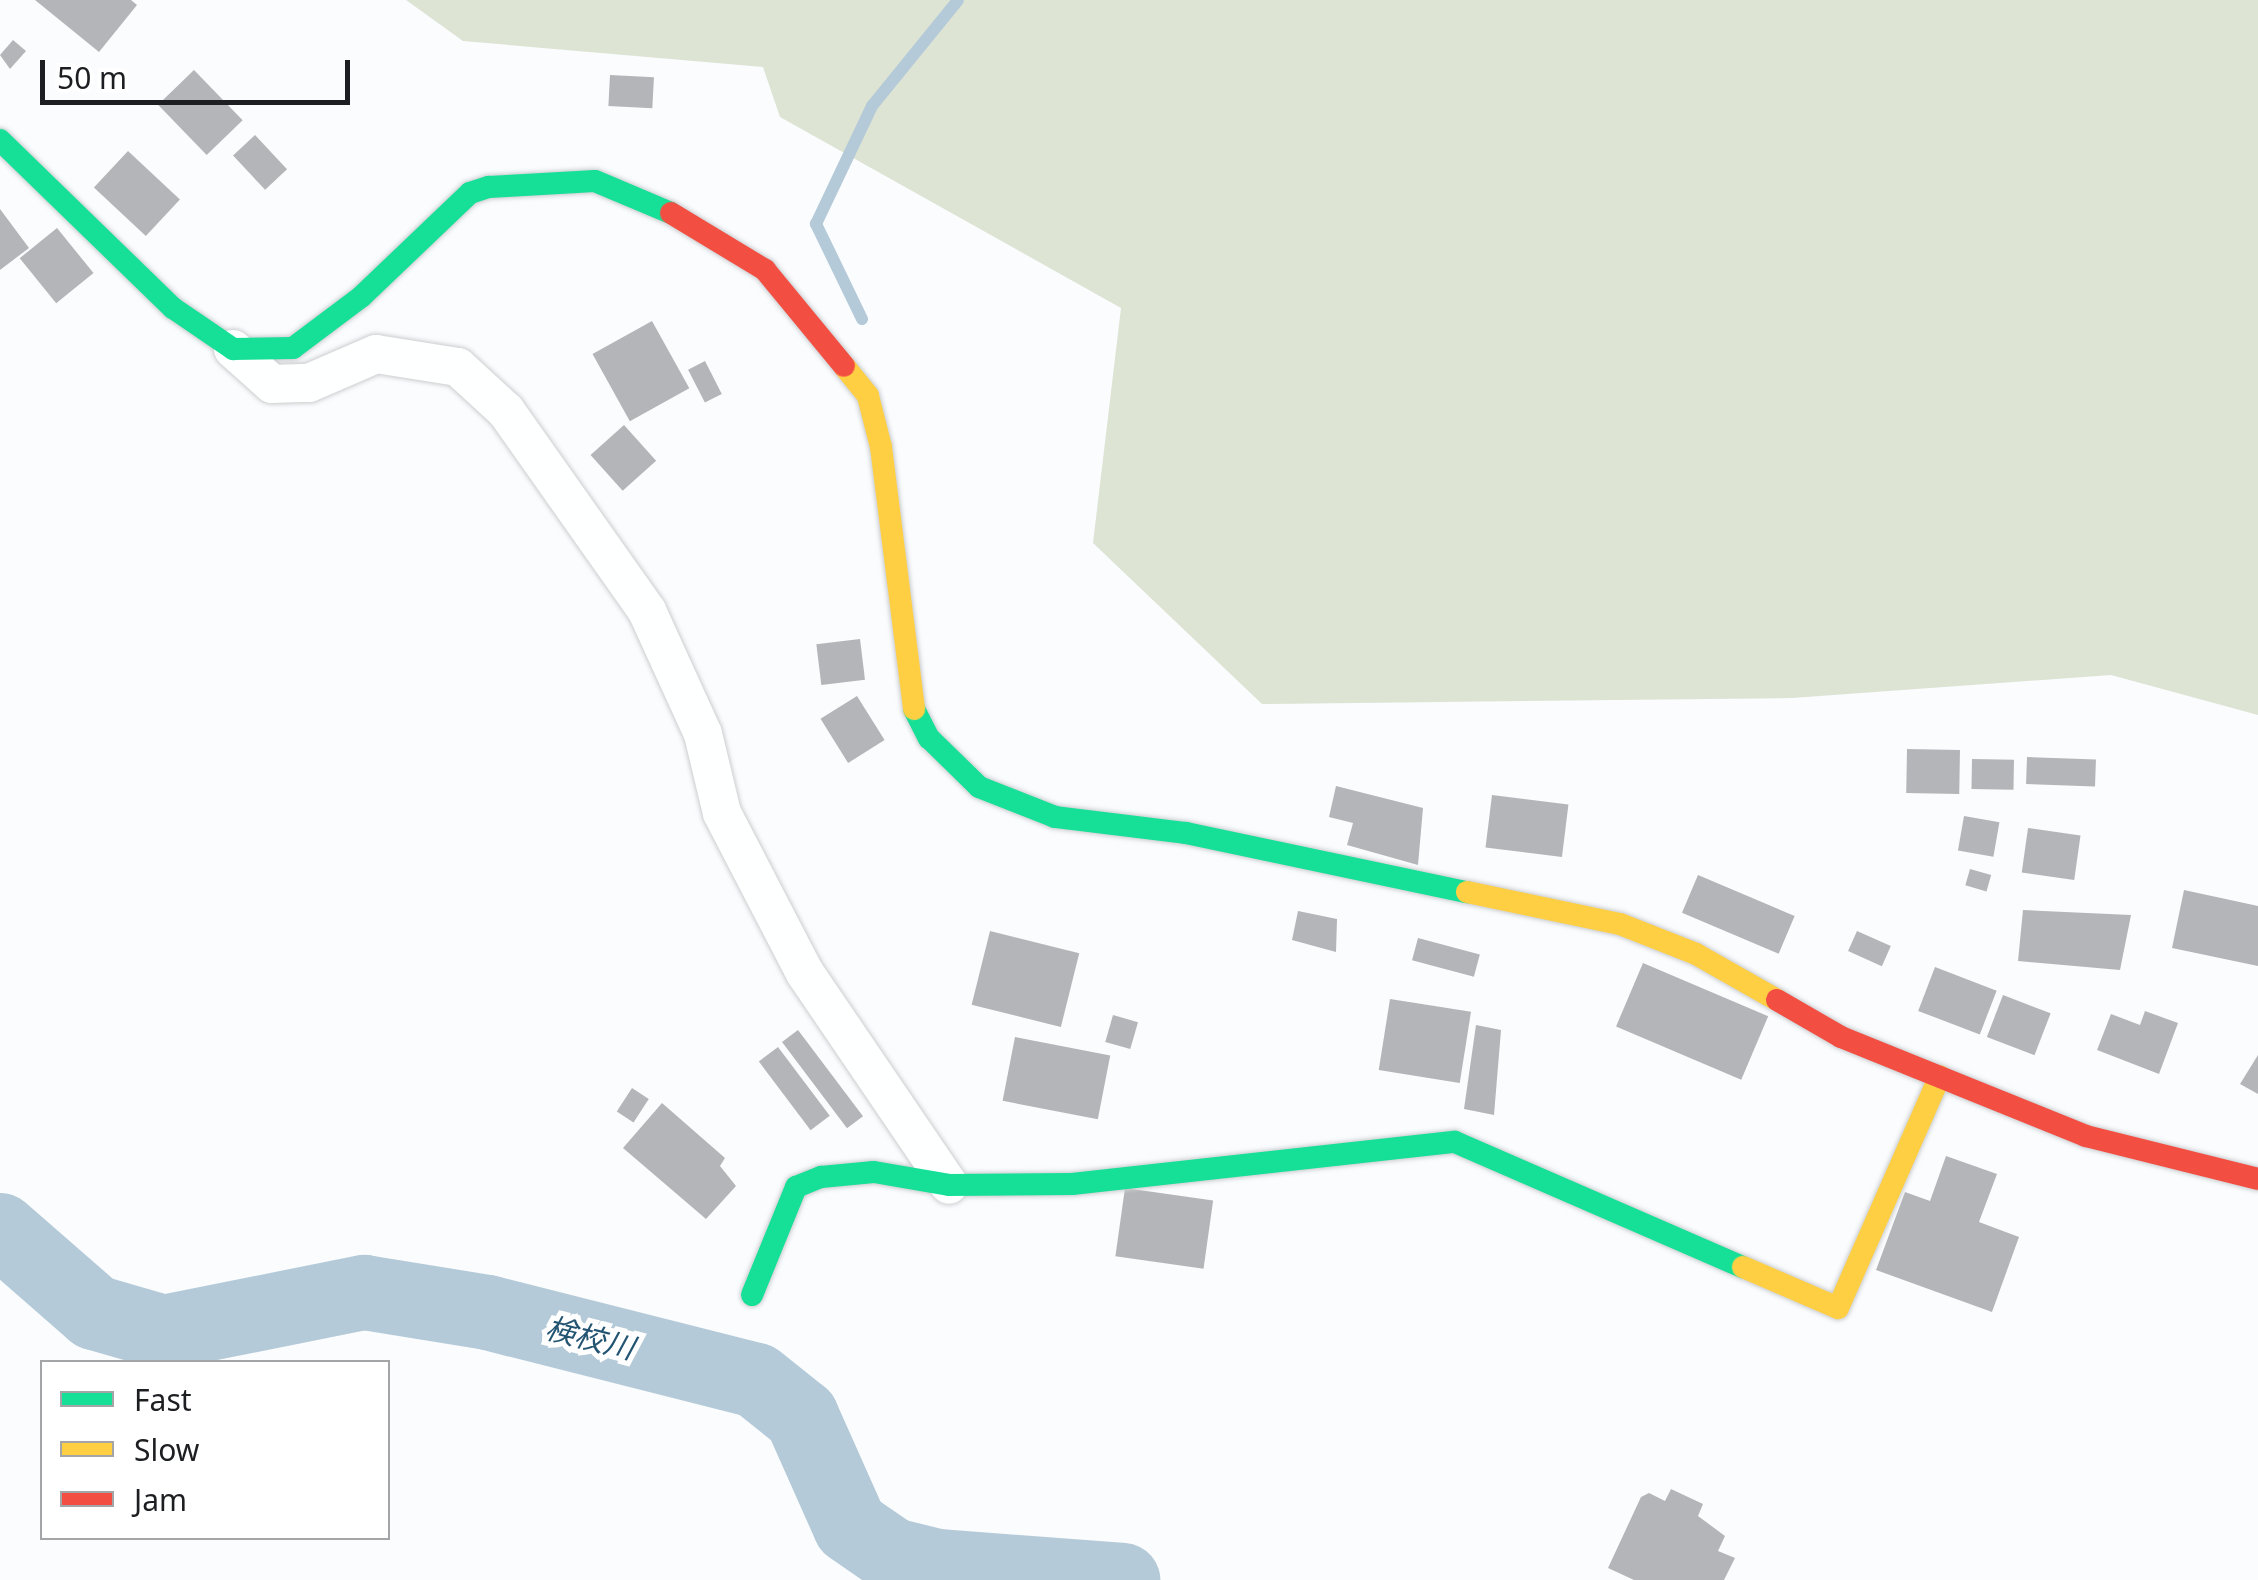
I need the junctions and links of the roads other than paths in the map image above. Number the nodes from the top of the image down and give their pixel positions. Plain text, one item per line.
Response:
1 (0, 140) edge
2 (233, 348) junction
3 (1940, 1076) junction
4 (2258, 1179) edge
5 (949, 1185) junction
6 (752, 1295) dead end

1 - 2 street
2 - 3 street
2 - 5 street
3 - 4 street
3 - 5 street
5 - 6 street

